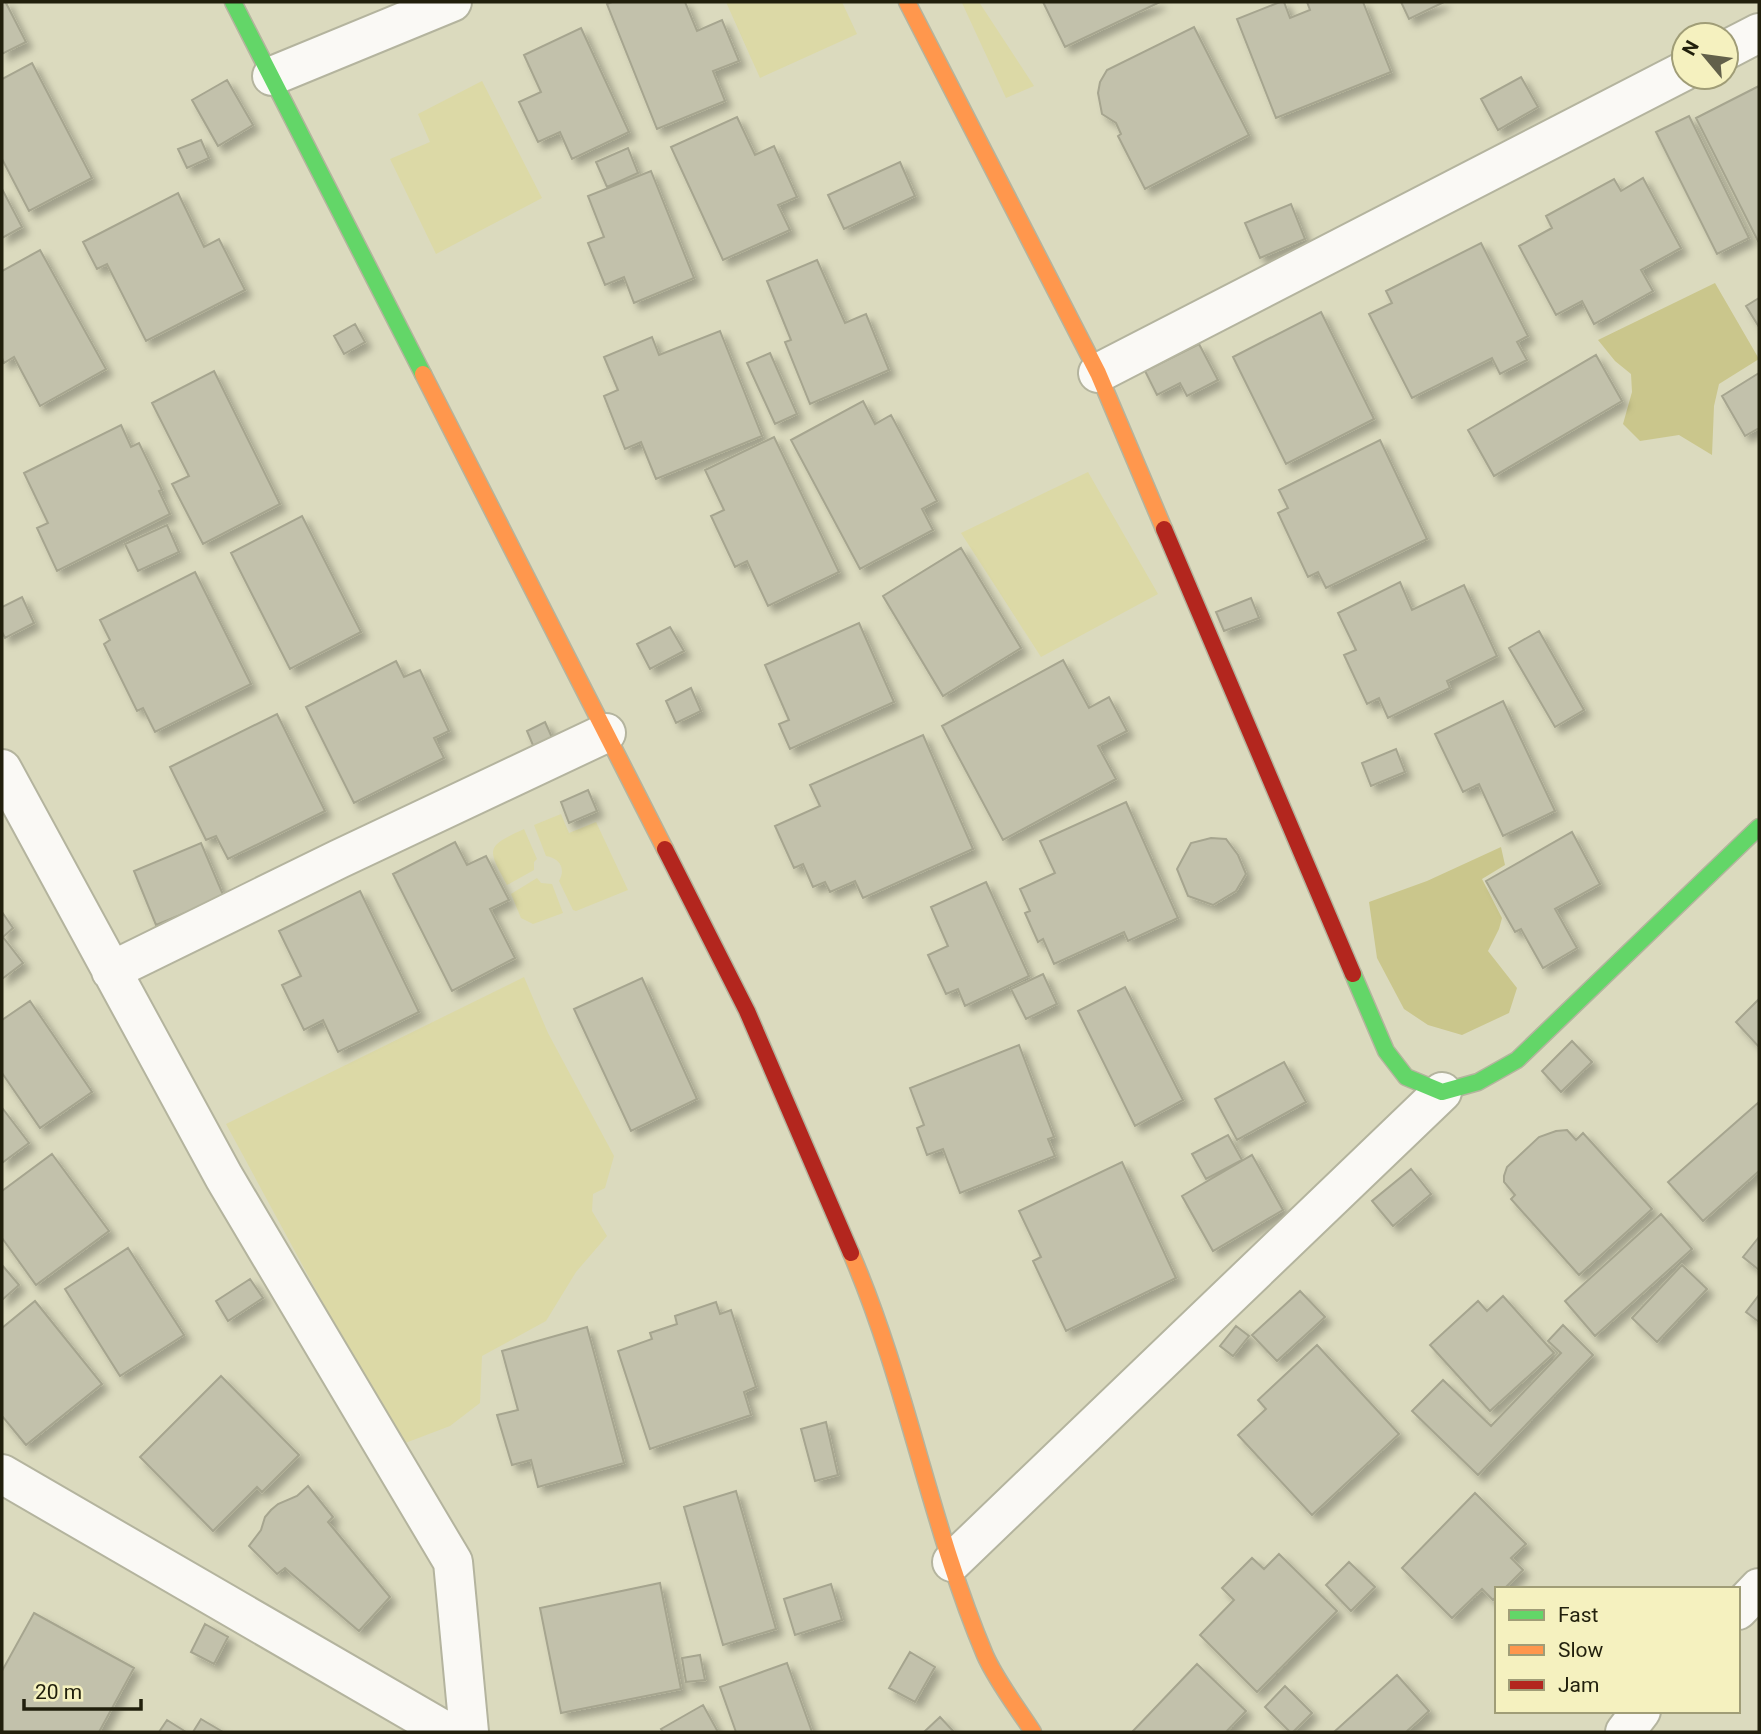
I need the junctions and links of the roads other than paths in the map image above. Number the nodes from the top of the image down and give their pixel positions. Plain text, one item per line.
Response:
1 (233, 2) edge
2 (452, 2) edge
3 (907, 2) edge
4 (1759, 33) edge
5 (1740, 43) edge
6 (272, 76) junction
7 (1670, 78) edge
8 (1098, 373) junction
9 (606, 733) junction
10 (4, 780) edge
11 (1759, 827) edge
12 (111, 971) junction
13 (1441, 1092) junction
14 (2, 1474) edge
15 (952, 1562) junction
16 (1759, 1588) edge
17 (1740, 1608) edge
18 (1639, 1713) edge
19 (447, 1732) edge
20 (469, 1732) edge
21 (1034, 1732) edge
22 (1625, 1732) edge

1 - 6 street
2 - 6 street
3 - 8 street
4 - 5 street
6 - 9 street
7 - 8 street
8 - 13 street
9 - 12 street
9 - 15 street
10 - 12 street
11 - 13 street
12 - 20 street
13 - 15 street
14 - 19 street
15 - 21 street
16 - 17 street
18 - 22 street

